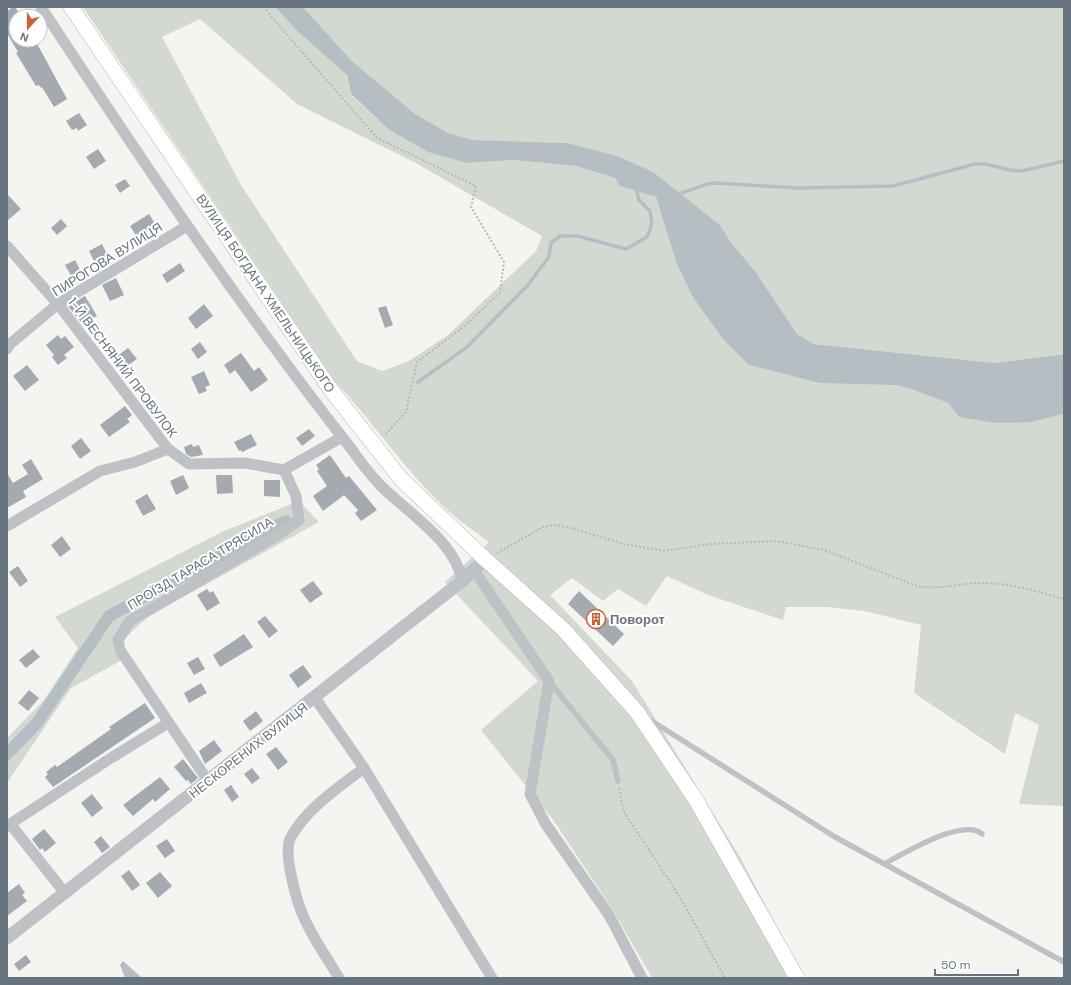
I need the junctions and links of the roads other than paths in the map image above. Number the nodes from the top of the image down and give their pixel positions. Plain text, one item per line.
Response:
1 (41, 7) edge
2 (71, 7) edge
3 (187, 226) junction
4 (7, 246) edge
5 (58, 304) junction
6 (7, 349) edge
7 (342, 437) junction
8 (168, 449) junction
9 (284, 470) junction
10 (7, 526) edge
11 (485, 559) junction
12 (474, 570) junction
13 (462, 581) junction
14 (549, 681) junction
15 (315, 698) junction
16 (637, 712) junction
17 (168, 723) junction
18 (364, 768) junction
19 (208, 781) junction
20 (618, 781) road end
21 (9, 826) edge
22 (982, 834) dead end
23 (884, 864) junction
24 (65, 893) junction
25 (7, 938) edge
26 (1064, 962) edge
27 (339, 978) edge
28 (492, 978) edge
29 (642, 978) edge
30 (797, 978) edge

1 - 3 street
2 - 11 main road, ВУЛИЦЯ БОГДАНА ХМЕЛЬНИЦЬКОГО
3 - 5 street, ПИРОГОВА ВУЛИЦЯ
3 - 7 street
4 - 5 street, 1-Й ВЕСНЯНИЙ ПРОВУЛОК
5 - 6 street, ПИРОГОВА ВУЛИЦЯ
5 - 8 street, 1-Й ВЕСНЯНИЙ ПРОВУЛОК
7 - 9 street
7 - 13 street
8 - 9 street, 1-Й ВЕСНЯНИЙ ПРОВУЛОК
8 - 10 street
9 - 17 street, ПРОЇЗД ТАРАСА ТРЯСИЛА
11 - 12 street, НЕСКОРЕНИХ ВУЛИЦЯ
11 - 16 main road, ВУЛИЦЯ БОГДАНА ХМЕЛЬНИЦЬКОГО
12 - 13 street, НЕСКОРЕНИХ ВУЛИЦЯ
12 - 14 street
13 - 15 street, НЕСКОРЕНИХ ВУЛИЦЯ
14 - 20 lane
14 - 29 street
15 - 18 street
15 - 19 street, НЕСКОРЕНИХ ВУЛИЦЯ
16 - 23 lane
16 - 30 main road, ВУЛИЦЯ БОГДАНА ХМЕЛЬНИЦЬКОГО
17 - 19 street, ПРОЇЗД ТАРАСА ТРЯСИЛА
17 - 21 street
18 - 27 street
18 - 28 street
19 - 24 street, НЕСКОРЕНИХ ВУЛИЦЯ
21 - 24 street
22 - 23 lane
23 - 26 lane
24 - 25 street, НЕСКОРЕНИХ ВУЛИЦЯ

